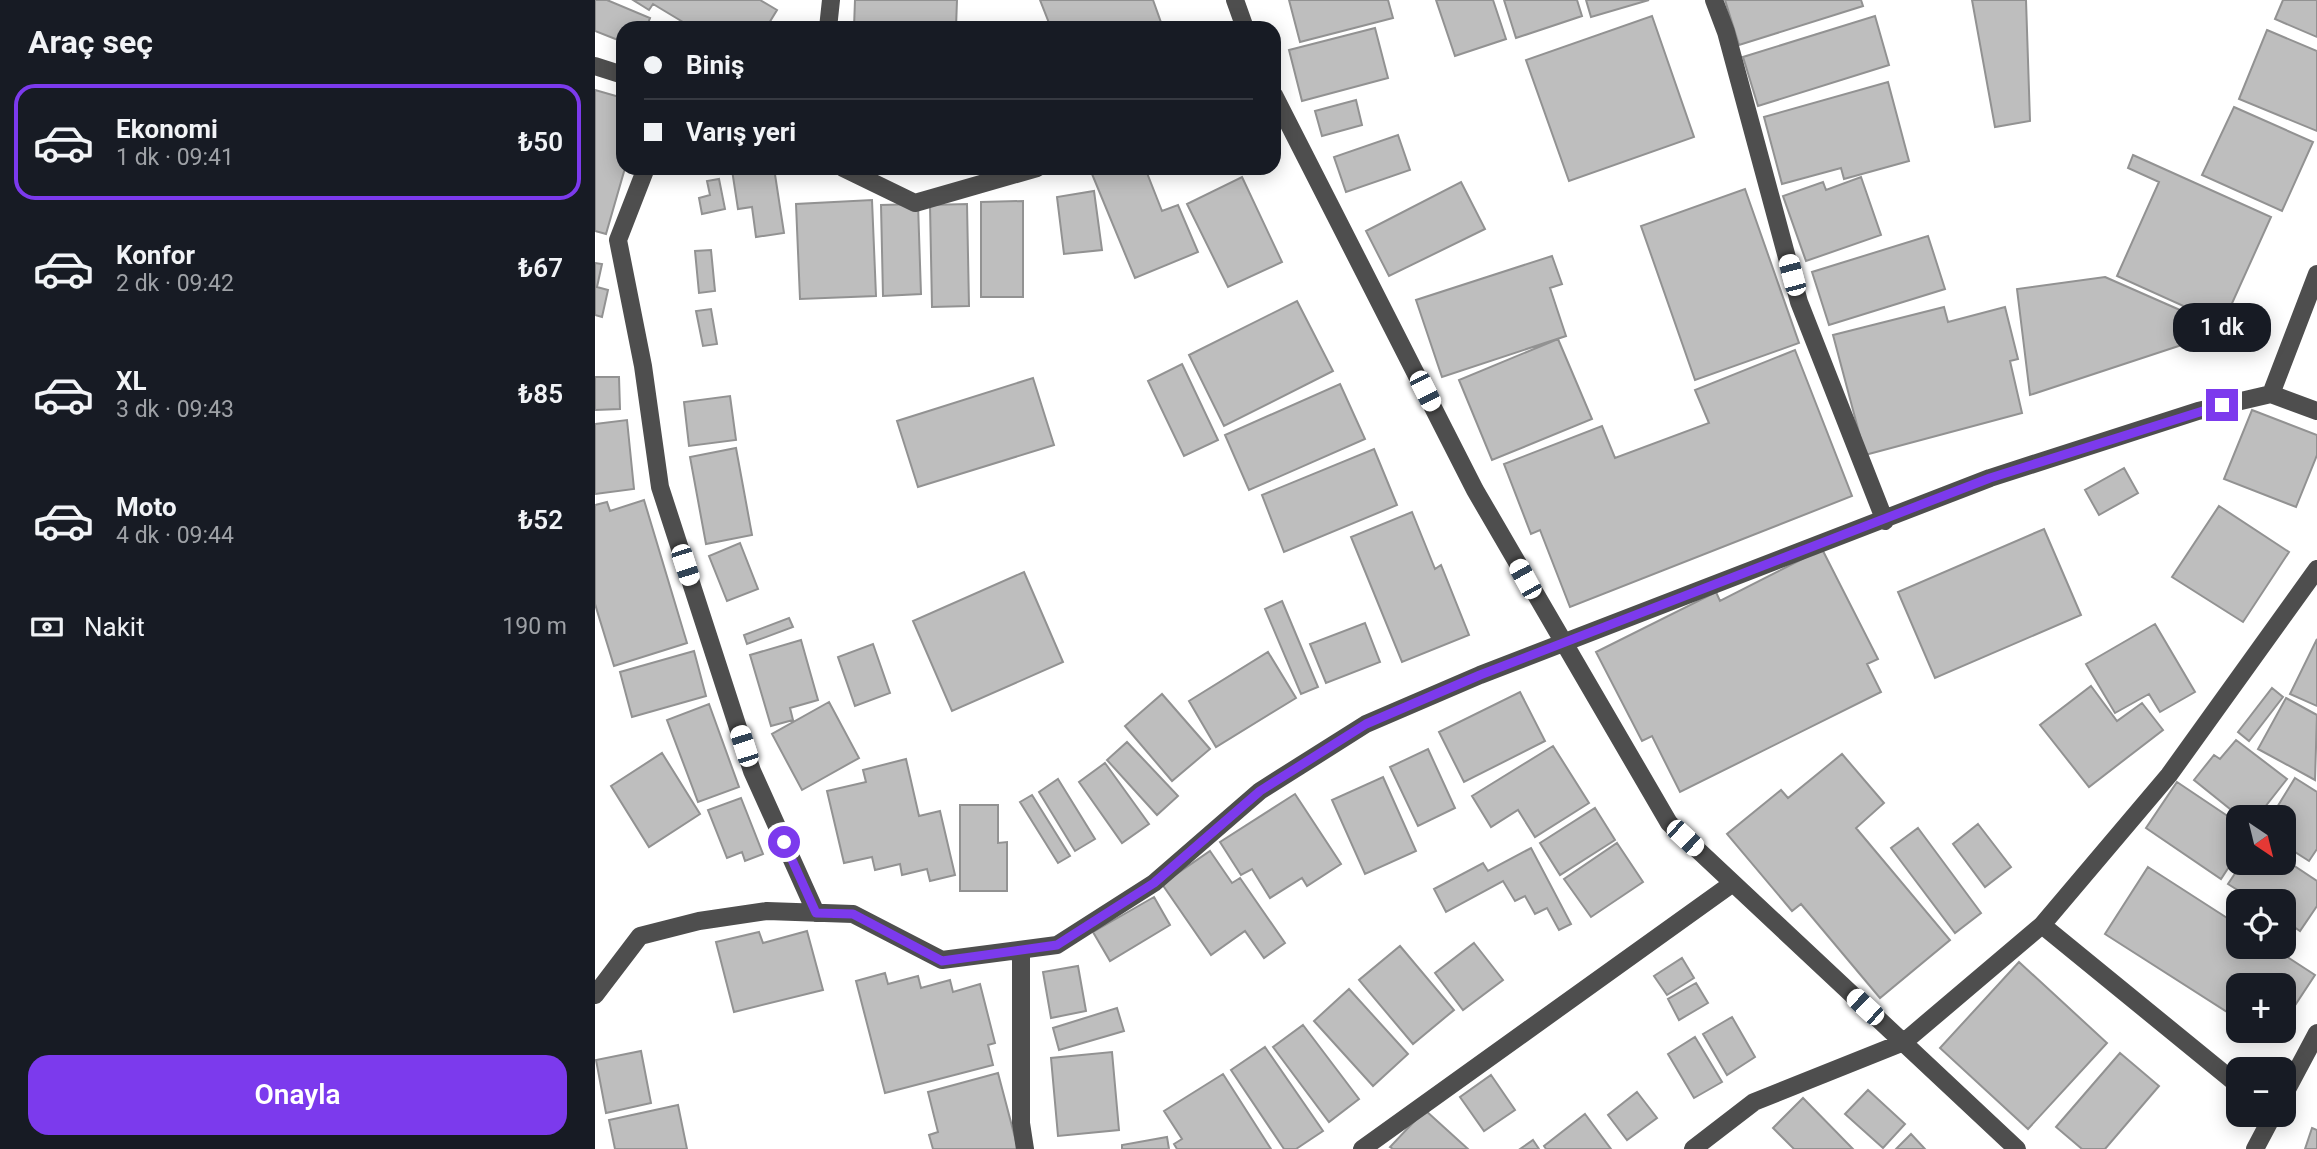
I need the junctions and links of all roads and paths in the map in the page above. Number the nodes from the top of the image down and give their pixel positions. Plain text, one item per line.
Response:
1 (831, 0) edge
2 (1235, 0) edge
3 (1714, 0) edge
4 (829, 21) edge
5 (1242, 21) edge
6 (595, 66) edge
7 (616, 73) edge
8 (1281, 109) edge
9 (643, 175) edge
10 (858, 175) edge
11 (1012, 175) edge
12 (2317, 274) edge
13 (2271, 394) junction
14 (2317, 411) edge
15 (1885, 521) junction
16 (2317, 569) edge
17 (1562, 645) junction
18 (1733, 883) junction
19 (816, 913) junction
20 (2042, 925) junction
21 (1021, 950) junction
22 (595, 995) edge
23 (2317, 1033) edge
24 (1903, 1042) junction
25 (2296, 1073) edge
26 (2226, 1075) edge
27 (2267, 1127) edge
28 (1025, 1149) edge
29 (1362, 1149) edge
30 (1693, 1149) edge
31 (2017, 1149) edge
32 (2255, 1149) edge

1 - 4 street
2 - 5 street
3 - 15 street
6 - 7 street
8 - 17 street
9 - 19 street
10 - 11 street
12 - 13 street
13 - 14 street
13 - 15 street
15 - 17 street
16 - 20 street
17 - 18 street
17 - 21 street
18 - 24 street
18 - 29 street
19 - 21 street
19 - 22 street
20 - 24 street
20 - 26 street
21 - 28 street
23 - 25 street
24 - 30 street
24 - 31 street
27 - 32 street

